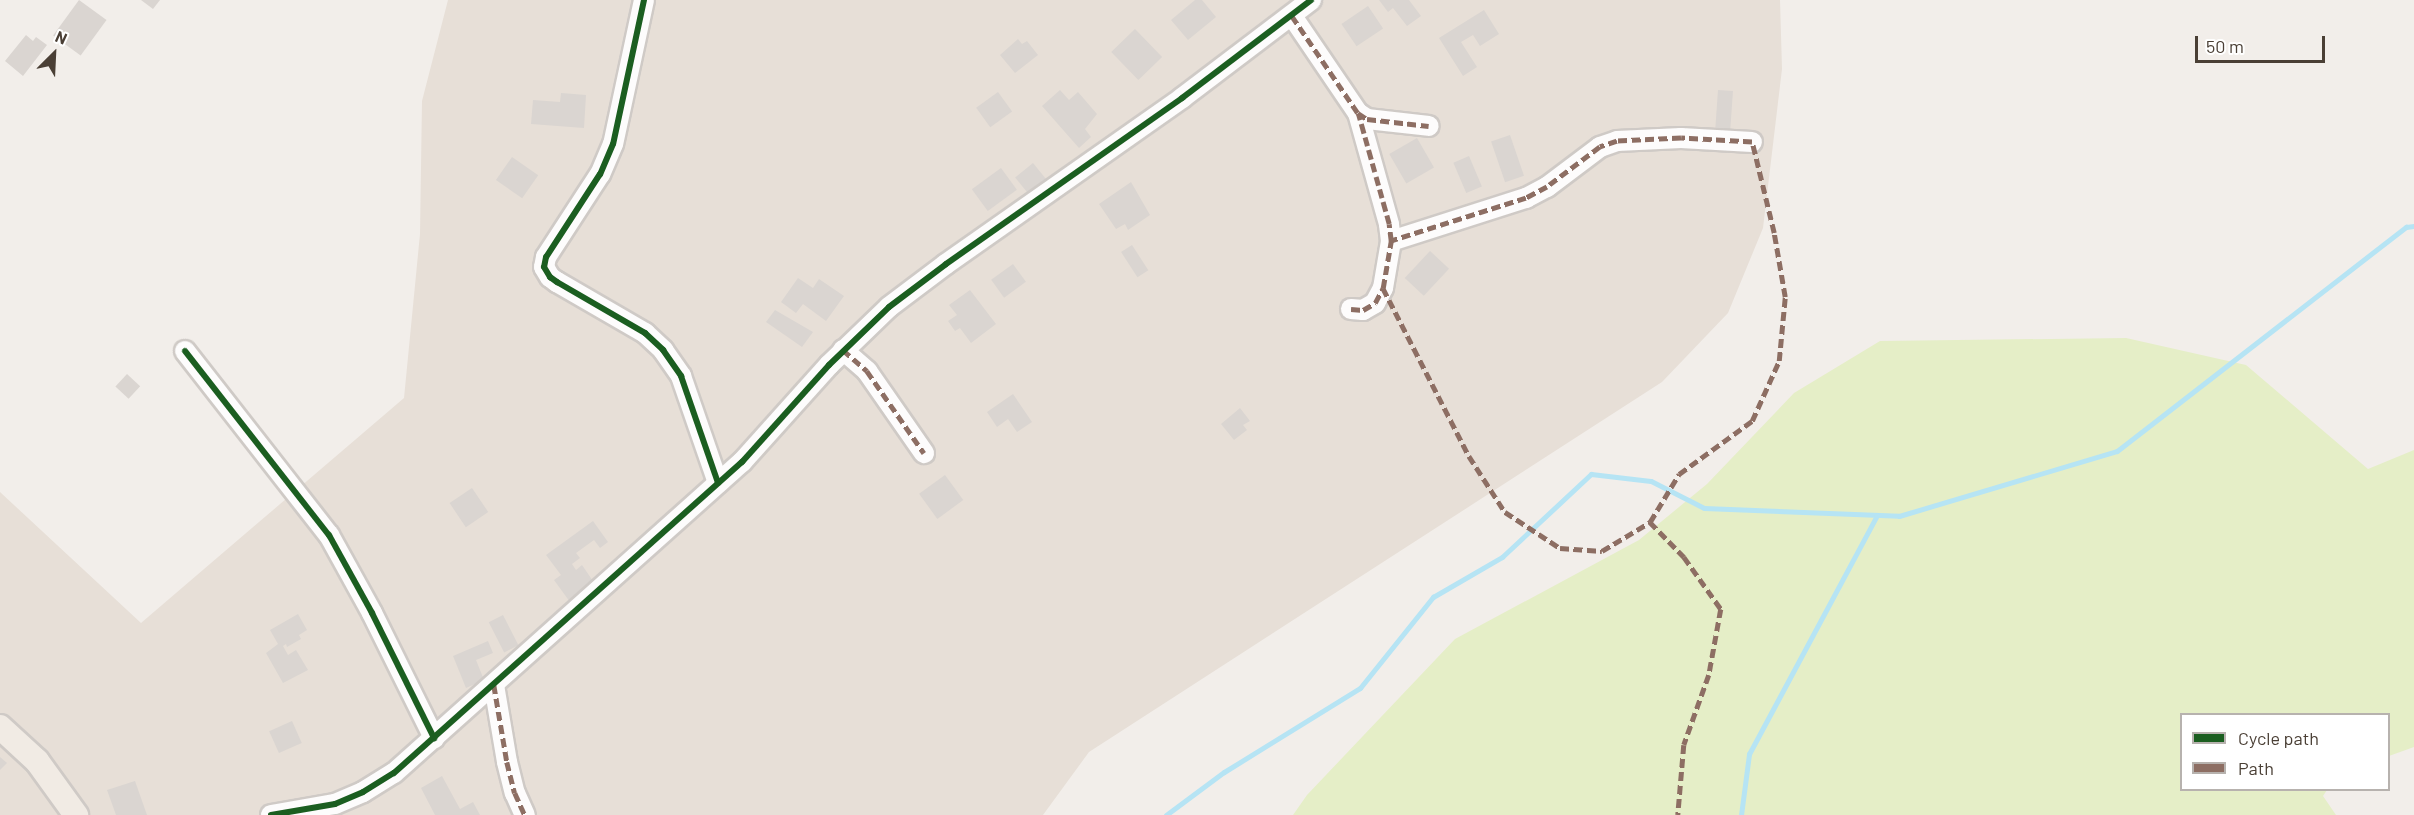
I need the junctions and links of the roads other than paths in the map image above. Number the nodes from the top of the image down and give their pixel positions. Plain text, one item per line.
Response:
1 (644, 0) edge
2 (1311, 0) edge
3 (1292, 16) junction
4 (1358, 113) junction
5 (1430, 126) dead end
6 (1752, 142) dead end
7 (1391, 241) junction
8 (1351, 309) dead end
9 (843, 350) junction
10 (185, 351) dead end
11 (924, 453) dead end
12 (718, 483) junction
13 (494, 685) junction
14 (0, 727) edge
15 (434, 738) junction
16 (76, 815) edge
17 (271, 815) edge
18 (525, 815) edge

1 - 12 street
2 - 3 street
3 - 4 street
3 - 9 street
4 - 5 street
4 - 7 street
6 - 7 street
7 - 8 street
9 - 11 street
9 - 12 street
10 - 15 street
12 - 13 street
13 - 15 street
13 - 18 street
14 - 16 main road
15 - 17 street

